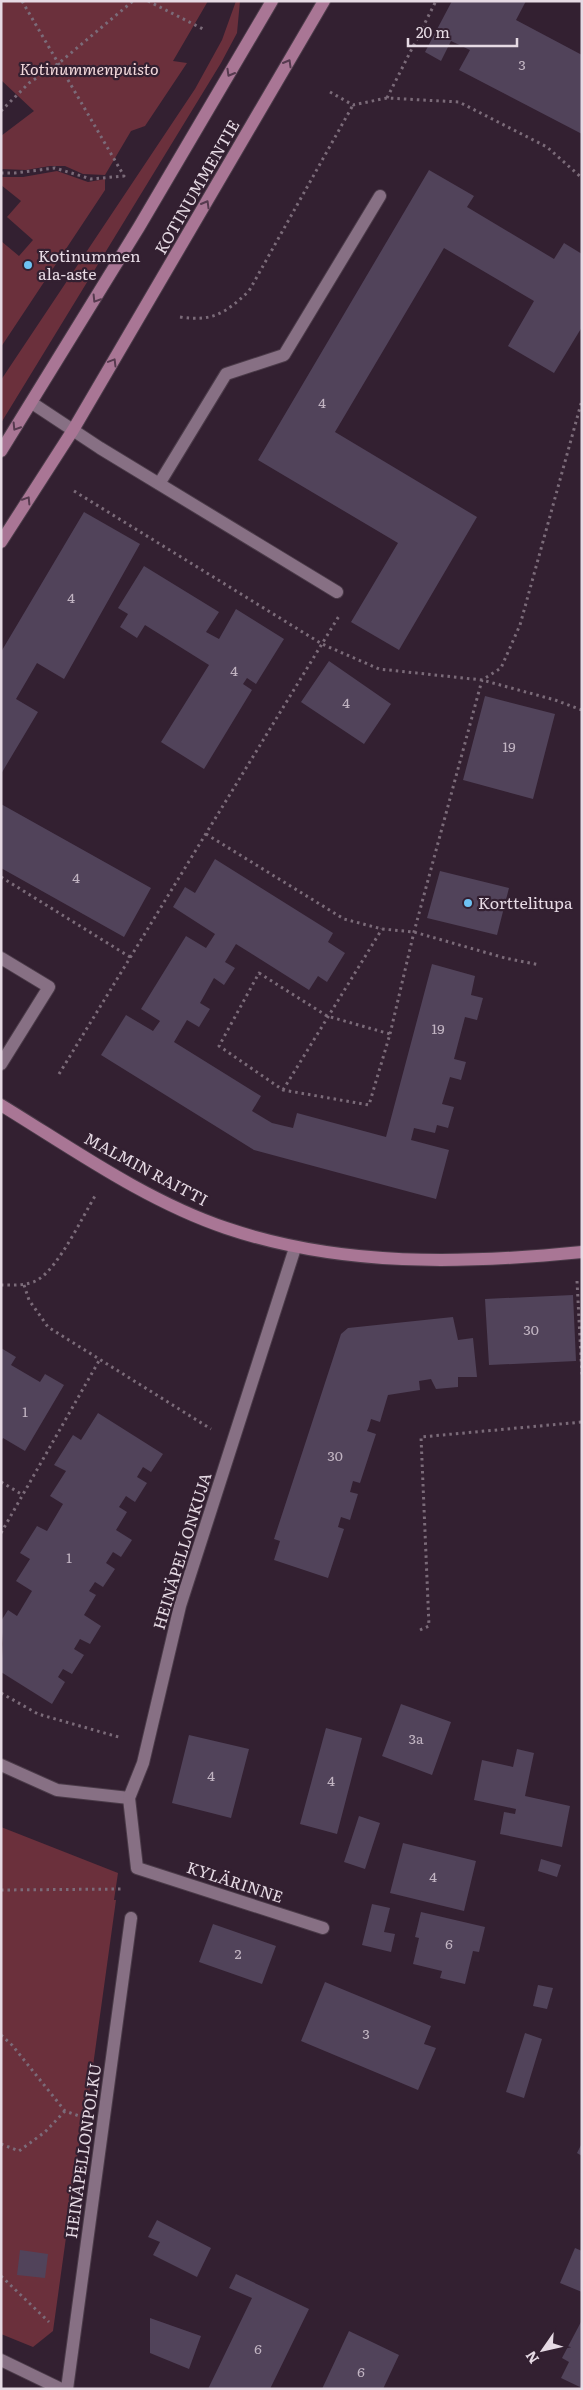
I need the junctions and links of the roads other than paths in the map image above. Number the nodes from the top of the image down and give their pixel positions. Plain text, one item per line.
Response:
1 (272, 1) edge
2 (324, 1) edge
3 (380, 196) dead end
4 (32, 403) junction
5 (73, 430) junction
6 (1, 451) edge
7 (159, 484) junction
8 (1, 542) edge
9 (337, 592) road end
10 (1, 958) edge
11 (1, 1064) edge
12 (1, 1105) edge
13 (296, 1248) junction
14 (582, 1252) edge
15 (1, 1765) edge
16 (129, 1798) junction
17 (137, 1868) joint
18 (131, 1918) dead end
19 (323, 1928) dead end
20 (1, 2360) edge
21 (61, 2389) edge
22 (68, 2389) edge

1 -> 4 main road, KOTINUMMENTIE
5 -> 2 main road, KOTINUMMENTIE
3 - 7 street
4 - 5 street
4 -> 6 main road, KOTINUMMENTIE
5 - 7 street
8 -> 5 main road, KOTINUMMENTIE
7 - 9 street
10 - 11 street
12 - 13 main road, MALMIN RAITTI
13 - 14 main road, MALMIN RAITTI
13 - 16 street, HEINÄPELLONKUJA
15 - 16 street
16 - 17 street, HEINÄPELLONKUJA
17 - 19 street, KYLÄRINNE
18 - 22 street, HEINÄPELLONPOLKU
20 - 21 street

